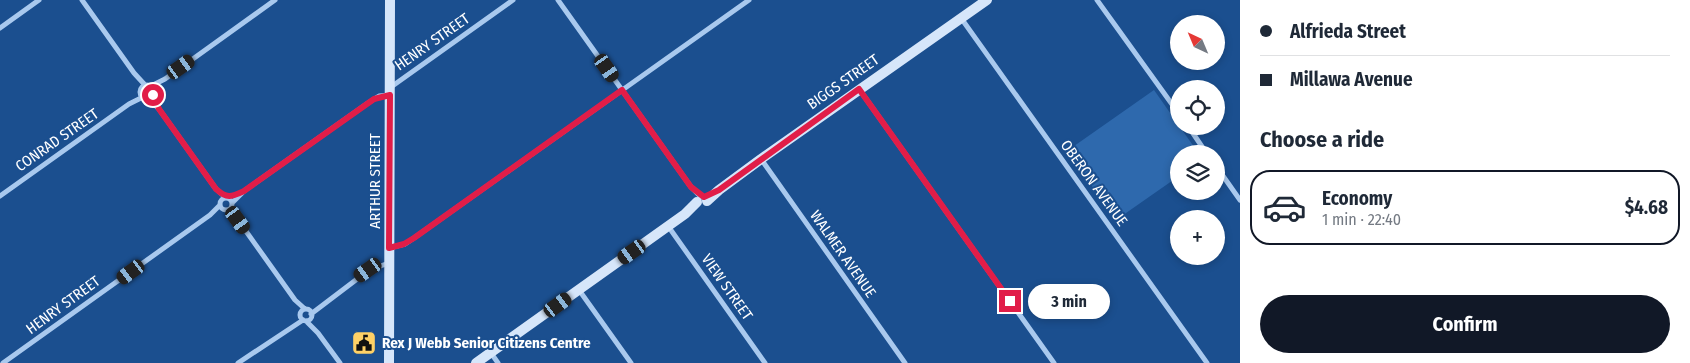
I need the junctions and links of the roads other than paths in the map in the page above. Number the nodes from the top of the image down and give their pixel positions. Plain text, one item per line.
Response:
1 (39, 0) edge
2 (82, 0) edge
3 (275, 0) edge
4 (390, 0) edge
5 (514, 0) edge
6 (558, 0) edge
7 (749, 0) edge
8 (987, 0) edge
9 (1097, 0) edge
10 (961, 18) junction
11 (0, 28) edge
12 (859, 89) junction
13 (622, 90) junction
14 (390, 91) junction
15 (147, 92) junction
16 (1170, 101) edge
17 (761, 159) junction
18 (1225, 179) edge
19 (0, 196) edge
20 (1240, 200) edge
21 (701, 201) junction
22 (226, 204) junction
23 (668, 226) junction
24 (389, 248) junction
25 (390, 263) junction
26 (579, 290) junction
27 (306, 315) junction
28 (491, 353) junction
29 (4, 363) edge
30 (238, 363) edge
31 (340, 363) edge
32 (389, 363) edge
33 (476, 363) edge
34 (498, 363) edge
35 (631, 363) edge
36 (765, 363) edge
37 (905, 363) edge
38 (1054, 363) edge
39 (1207, 363) edge

1 - 11 street
2 - 15 street
3 - 15 street, CONRAD STREET
4 - 14 street, ARTHUR STREET
5 - 14 street, HENRY STREET
6 - 13 street
7 - 13 street
8 - 10 street, BIGGS STREET
9 - 16 street
10 - 12 street, BIGGS STREET
10 - 39 street, OBERON AVENUE
12 - 17 street, BIGGS STREET
12 - 38 street
13 - 21 street
13 - 24 street
14 - 22 street, HENRY STREET
14 - 24 street, ARTHUR STREET
15 - 19 street, CONRAD STREET
15 - 22 street
17 - 21 street, BIGGS STREET
17 - 37 street, WALMER AVENUE
18 - 20 street
21 - 23 street, BIGGS STREET
22 - 27 street
22 - 29 street, HENRY STREET
23 - 26 street, BIGGS STREET
23 - 36 street, VIEW STREET
24 - 25 street, ARTHUR STREET
25 - 27 street
25 - 32 street, ARTHUR STREET
26 - 28 street, BIGGS STREET
26 - 35 street
27 - 30 street
27 - 31 street
28 - 33 street, BIGGS STREET
28 - 34 street

